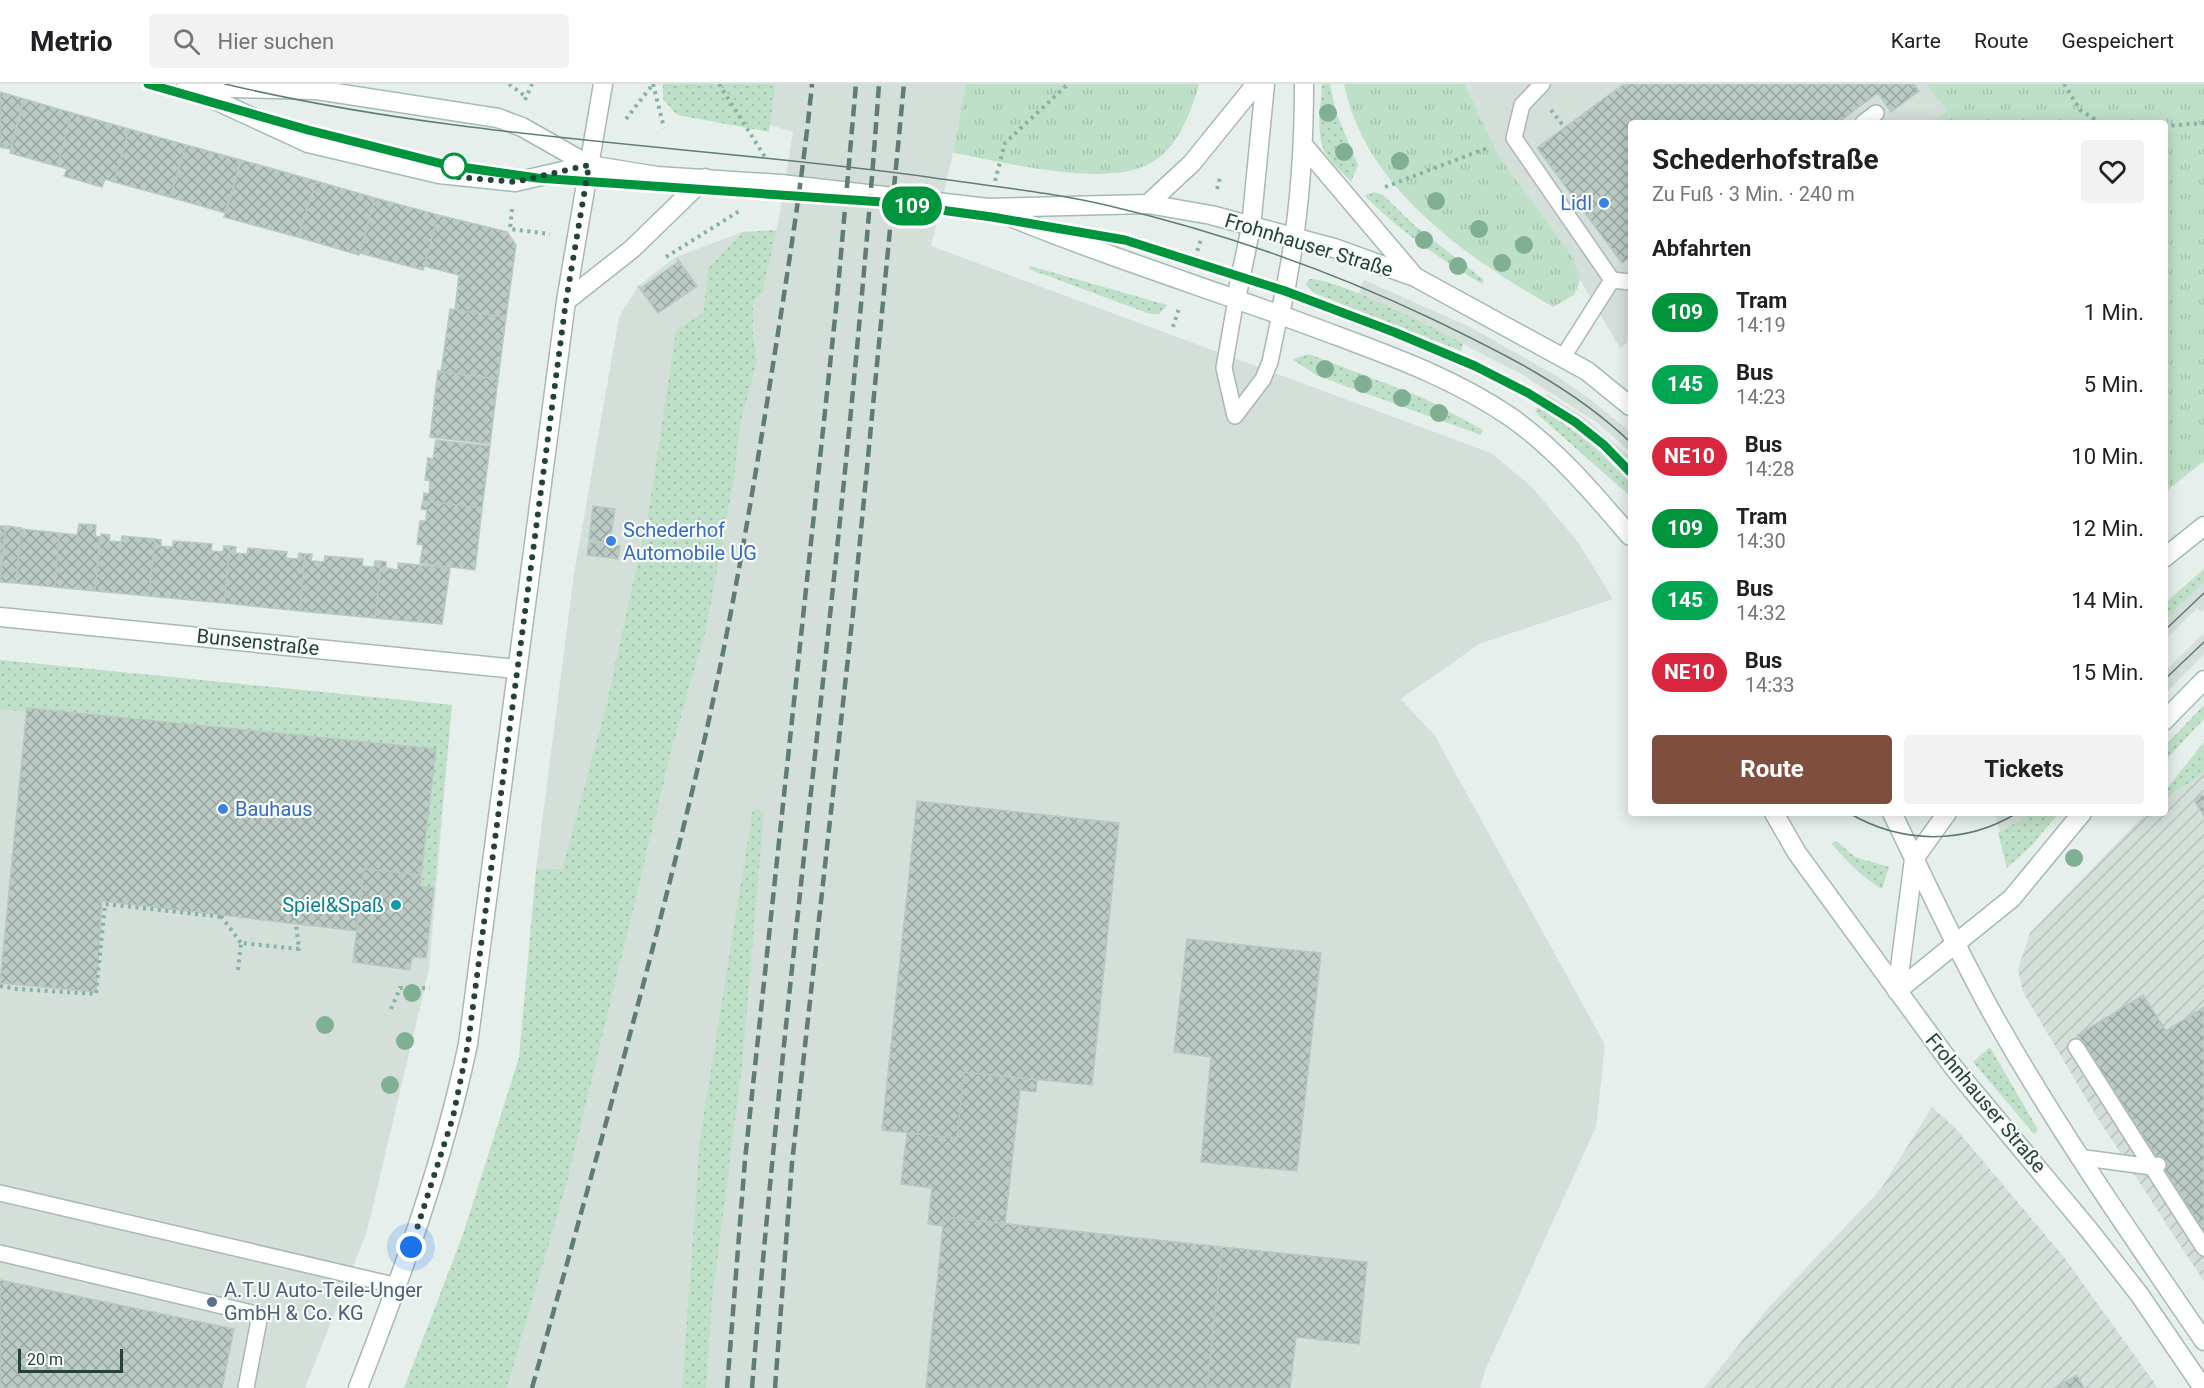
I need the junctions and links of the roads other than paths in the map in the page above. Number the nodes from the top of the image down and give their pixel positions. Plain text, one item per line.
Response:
1 (603, 84) edge
2 (1256, 84) edge
3 (1264, 84) edge
4 (1304, 84) edge
5 (1542, 84) edge
6 (182, 85) edge
7 (1876, 113) dead end
8 (1867, 120) edge
9 (1304, 146) junction
10 (589, 165) junction
11 (705, 178) junction
12 (1148, 204) junction
13 (988, 208) junction
14 (1251, 227) junction
15 (1294, 238) junction
16 (1415, 278) junction
17 (1612, 280) junction
18 (1628, 282) edge
19 (1236, 299) junction
20 (566, 301) junction
21 (1280, 314) junction
22 (1563, 357) junction
23 (1628, 404) edge
24 (2204, 526) edge
25 (1628, 535) edge
26 (2168, 555) edge
27 (0, 617) edge
28 (516, 669) junction
29 (2204, 680) edge
30 (2168, 717) edge
31 (1776, 816) edge
32 (1893, 816) edge
33 (1945, 816) edge
34 (2080, 816) edge
35 (1914, 859) junction
36 (1955, 945) junction
37 (1897, 991) junction
38 (2076, 1047) dead end
39 (2078, 1157) junction
40 (2156, 1165) junction
41 (0, 1193) edge
42 (2204, 1248) edge
43 (0, 1253) edge
44 (398, 1286) junction
45 (2204, 1341) edge
46 (246, 1388) edge
47 (358, 1388) edge
48 (2204, 1388) edge

1 - 10 main road
2 - 12 main road
3 - 14 main road
4 - 9 main road
5 - 17 lane
6 - 10 main road, Frohnhauser Straße
6 - 10 main road, Frohnhauser Straße
7 - 8 lane
9 - 15 main road
9 - 16 main road
10 - 11 main road, Frohnhauser Straße
10 - 20 main road
11 - 13 main road, Frohnhauser Straße
11 - 20 main road
12 - 13 main road, Frohnhauser Straße
12 - 14 main road, Frohnhauser Straße
13 - 19 main road, Frohnhauser Straße
14 - 15 main road, Frohnhauser Straße
14 - 19 main road
15 - 16 main road, Frohnhauser Straße
15 - 21 main road
16 - 22 main road, Frohnhauser Straße
17 - 18 lane
17 - 22 lane
19 - 21 main road, Frohnhauser Straße
19 - 21 lane
20 - 28 main road
21 - 25 main road, Frohnhauser Straße
22 - 23 main road, Frohnhauser Straße
24 - 26 main road
27 - 28 main road, Bunsenstraße
28 - 44 main road
29 - 30 main road
31 - 37 main road, Frohnhauser Straße
32 - 35 main road, Frohnhauser Straße
33 - 35 main road
34 - 36 main road
35 - 36 main road, Frohnhauser Straße
35 - 37 main road
36 - 37 main road
36 - 39 main road, Frohnhauser Straße
37 - 48 main road, Frohnhauser Straße
38 - 40 lane
39 - 40 lane
39 - 45 main road, Frohnhauser Straße
40 - 42 lane
41 - 44 lane
43 - 46 lane
44 - 47 main road

